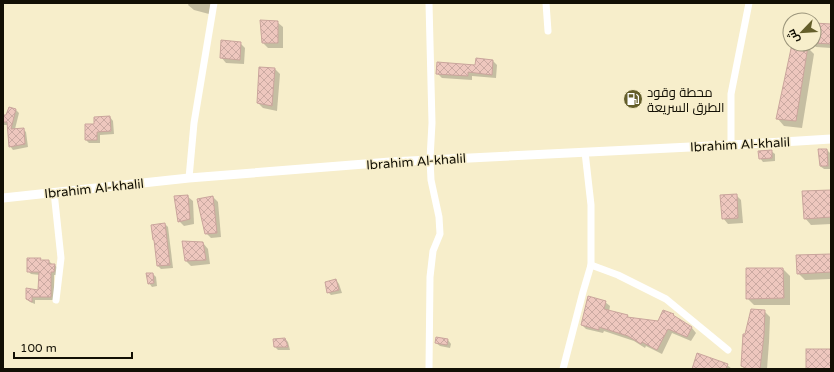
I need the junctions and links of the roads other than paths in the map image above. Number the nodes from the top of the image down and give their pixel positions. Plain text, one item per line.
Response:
1 (214, 3) edge
2 (429, 3) edge
3 (546, 3) edge
4 (749, 3) edge
5 (548, 31) dead end
6 (831, 139) edge
7 (731, 145) junction
8 (585, 152) junction
9 (430, 159) junction
10 (189, 178) junction
11 (54, 192) junction
12 (3, 198) edge
13 (592, 265) junction
14 (56, 300) dead end
15 (728, 350) dead end
16 (429, 369) edge
17 (563, 369) edge

1 - 10 street
2 - 9 street
3 - 5 street
4 - 7 street
6 - 7 street, Ibrahim Al-khalil
7 - 8 street, Ibrahim Al-khalil
8 - 9 street, Ibrahim Al-khalil
8 - 13 street
9 - 10 street, Ibrahim Al-khalil
9 - 16 street
10 - 11 street, Ibrahim Al-khalil
11 - 12 street, Ibrahim Al-khalil
11 - 14 street
13 - 15 street
13 - 17 street

